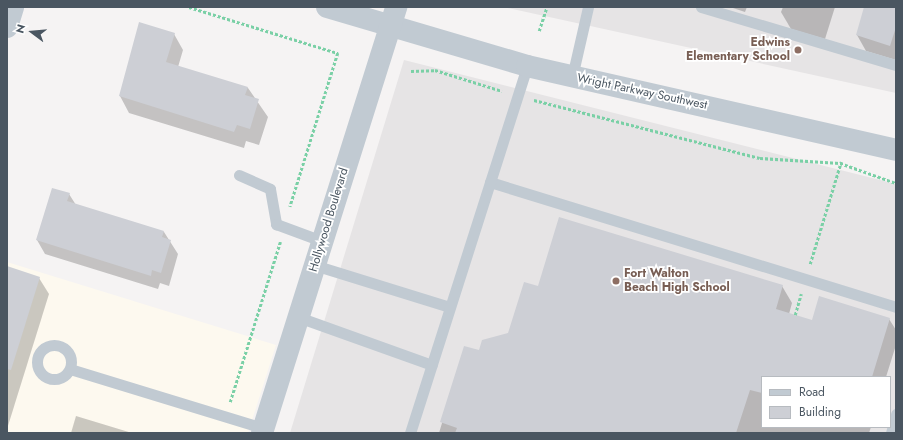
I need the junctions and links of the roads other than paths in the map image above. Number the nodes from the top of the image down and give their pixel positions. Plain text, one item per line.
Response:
1 (13, 7) edge
2 (328, 7) edge
3 (588, 7) edge
4 (701, 7) edge
5 (393, 17) edge
6 (7, 27) edge
7 (896, 65) edge
8 (527, 66) junction
9 (572, 77) junction
10 (896, 150) edge
11 (239, 175) dead end
12 (490, 182) junction
13 (322, 241) junction
14 (314, 265) junction
15 (450, 307) junction
16 (896, 307) edge
17 (298, 317) junction
18 (432, 365) junction
19 (70, 369) dead end
20 (896, 414) edge
21 (262, 431) edge
22 (410, 433) edge
23 (891, 433) edge

1 - 6 street
2 - 5 street, Wright Parkway Southwest
3 - 9 lane
4 - 7 lane
5 - 8 street, Wright Parkway Southwest
5 - 13 street, Hollywood Boulevard
8 - 9 street, Wright Parkway Southwest
8 - 12 lane
9 - 10 street, Wright Parkway Southwest
11 - 13 lane
12 - 15 lane
12 - 16 lane
13 - 14 street, Hollywood Boulevard
14 - 15 lane
14 - 17 street, Hollywood Boulevard
15 - 18 lane
17 - 18 lane
17 - 21 street, Hollywood Boulevard
18 - 22 lane
19 - 21 lane
20 - 23 lane

